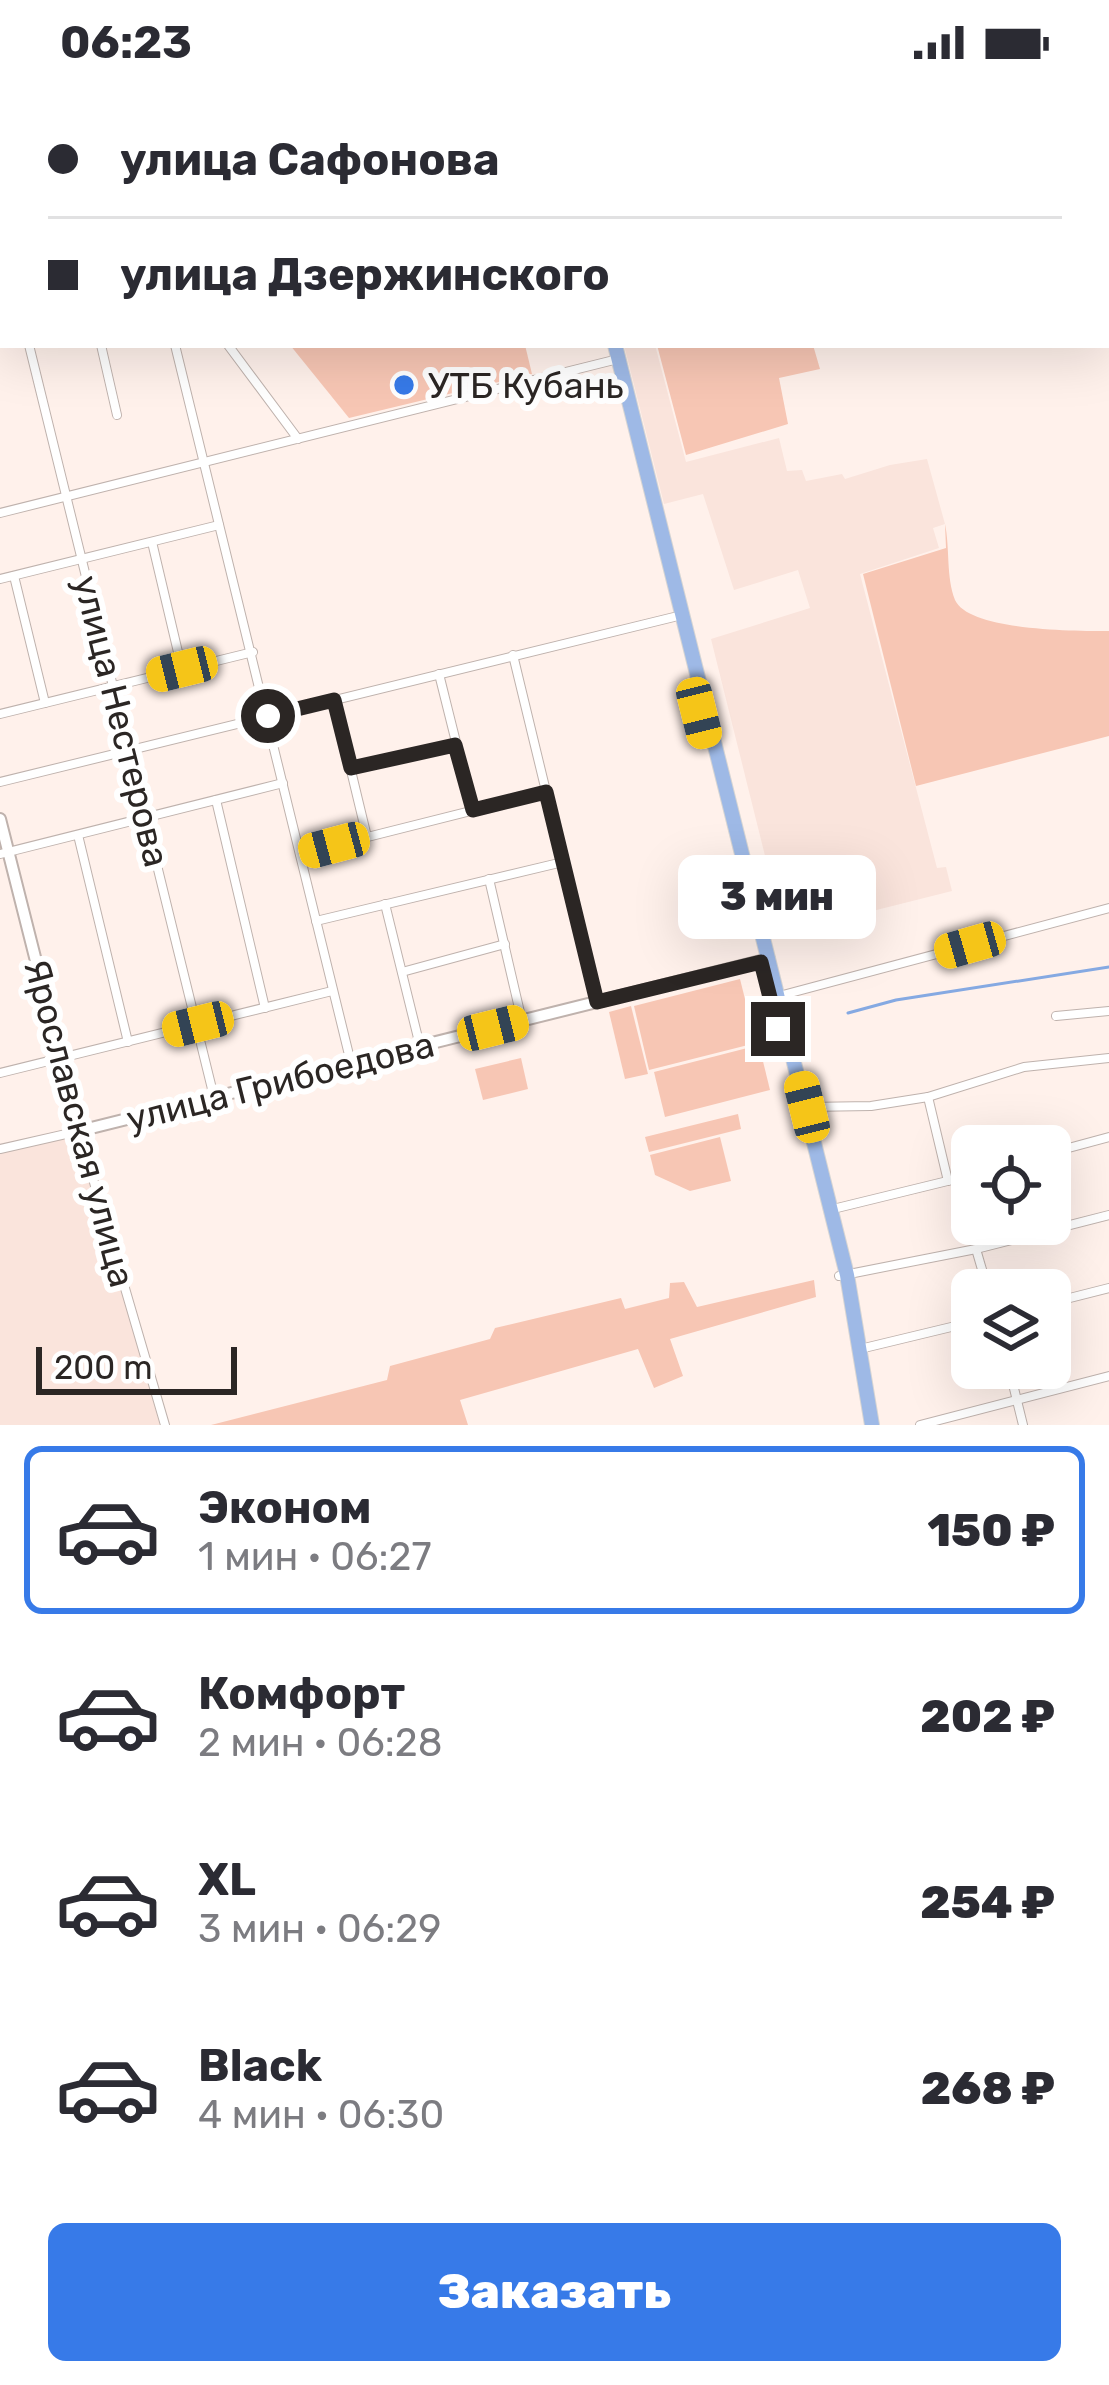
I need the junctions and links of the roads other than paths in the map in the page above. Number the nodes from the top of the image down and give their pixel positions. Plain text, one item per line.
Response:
1 (30, 348) edge
2 (102, 348) edge
3 (176, 348) edge
4 (230, 348) edge
5 (613, 353) edge
6 (117, 415) dead end
7 (298, 439) junction
8 (205, 462) junction
9 (66, 497) junction
10 (0, 513) edge
11 (219, 525) junction
12 (152, 542) junction
13 (82, 559) junction
14 (14, 576) junction
15 (0, 579) edge
16 (674, 617) junction
17 (253, 652) junction
18 (513, 655) junction
19 (182, 669) junction
20 (439, 674) junction
21 (113, 686) junction
22 (334, 700) junction
23 (45, 703) junction
24 (0, 715) edge
25 (268, 716) junction
26 (455, 745) junction
27 (131, 750) junction
28 (351, 768) junction
29 (0, 782) edge
30 (283, 783) junction
31 (546, 792) junction
32 (216, 800) junction
33 (473, 810) junction
34 (147, 818) junction
35 (0, 819) edge
36 (78, 835) junction
37 (367, 837) junction
38 (4, 853) edge
39 (300, 854) junction
40 (563, 862) junction
41 (489, 879) junction
42 (385, 904) junction
43 (1109, 908) edge
44 (316, 921) junction
45 (505, 944) junction
46 (765, 960) junction
47 (402, 972) junction
48 (332, 992) junction
49 (779, 996) junction
50 (597, 1002) junction
51 (265, 1008) junction
52 (1109, 1011) edge
53 (1056, 1016) dead end
54 (522, 1021) junction
55 (198, 1024) junction
56 (128, 1042) junction
57 (420, 1046) junction
58 (1109, 1058) edge
59 (60, 1059) junction
60 (351, 1063) junction
61 (0, 1073) edge
62 (214, 1097) junction
63 (928, 1097) junction
64 (807, 1107) junction
65 (79, 1131) junction
66 (1109, 1137) edge
67 (1071, 1147) edge
68 (0, 1149) edge
69 (951, 1180) edge
70 (948, 1181) junction
71 (831, 1209) junction
72 (1109, 1215) edge
73 (976, 1249) junction
74 (982, 1269) edge
75 (843, 1275) junction
76 (1109, 1288) edge
77 (1071, 1298) edge
78 (951, 1327) edge
79 (855, 1351) junction
80 (1109, 1376) edge
81 (1014, 1389) edge
82 (1017, 1399) junction
83 (165, 1425) edge
84 (868, 1425) edge
85 (920, 1425) edge
86 (1024, 1425) edge

1 - 9 street, улица Нестерова
2 - 6 street
3 - 8 street
4 - 7 street
5 - 7 street
5 - 16 main road
5 - 46 main road
7 - 8 street
8 - 9 street
8 - 11 street
9 - 10 street
9 - 13 street, улица Нестерова
11 - 12 street
11 - 17 street
12 - 13 street
12 - 19 street
13 - 14 street
13 - 21 street, улица Нестерова
14 - 15 street
14 - 23 street
16 - 18 street
16 - 46 main road
17 - 19 street
17 - 25 street
18 - 20 street
18 - 31 street
19 - 21 street
20 - 22 street
20 - 26 street
21 - 23 street
21 - 27 street, улица Нестерова
22 - 25 street
22 - 28 street
23 - 24 street
25 - 27 street
25 - 30 street
26 - 28 street
26 - 33 street
27 - 29 street
27 - 34 street, улица Нестерова
28 - 37 street
30 - 32 street
30 - 39 street
31 - 33 street
31 - 40 street
32 - 34 street
32 - 51 street
33 - 37 street
34 - 36 street
34 - 55 street, улица Нестерова
35 - 38 street, Ярославская улица
36 - 38 street
36 - 56 street
37 - 39 street
38 - 59 street, Ярославская улица
39 - 44 street
40 - 41 street
40 - 50 street
41 - 42 street
41 - 45 street
42 - 44 street
42 - 47 street
43 - 49 street
44 - 48 street
45 - 47 street
45 - 54 street
46 - 49 main road
46 - 50 street, улица Грибоедова
46 - 75 main road
47 - 57 street
48 - 51 street
48 - 60 street
49 - 64 main road
50 - 54 street, улица Грибоедова
51 - 55 street
52 - 53 street
54 - 57 street, улица Грибоедова
55 - 56 street
55 - 62 street, улица Нестерова
56 - 59 street
57 - 60 street, улица Грибоедова
58 - 63 street
59 - 61 street
59 - 65 street, Ярославская улица
60 - 62 street, улица Грибоедова
62 - 65 street, улица Грибоедова
63 - 64 street
63 - 70 street
64 - 71 main road
65 - 68 street, улица Грибоедова
65 - 83 street, Ярославская улица
66 - 67 street
69 - 70 street
70 - 71 street
71 - 75 main road
72 - 73 street
73 - 74 street
73 - 75 street
75 - 79 main road
76 - 77 street
78 - 79 street
79 - 84 main road
80 - 82 street
81 - 82 street
82 - 85 street
82 - 86 street

